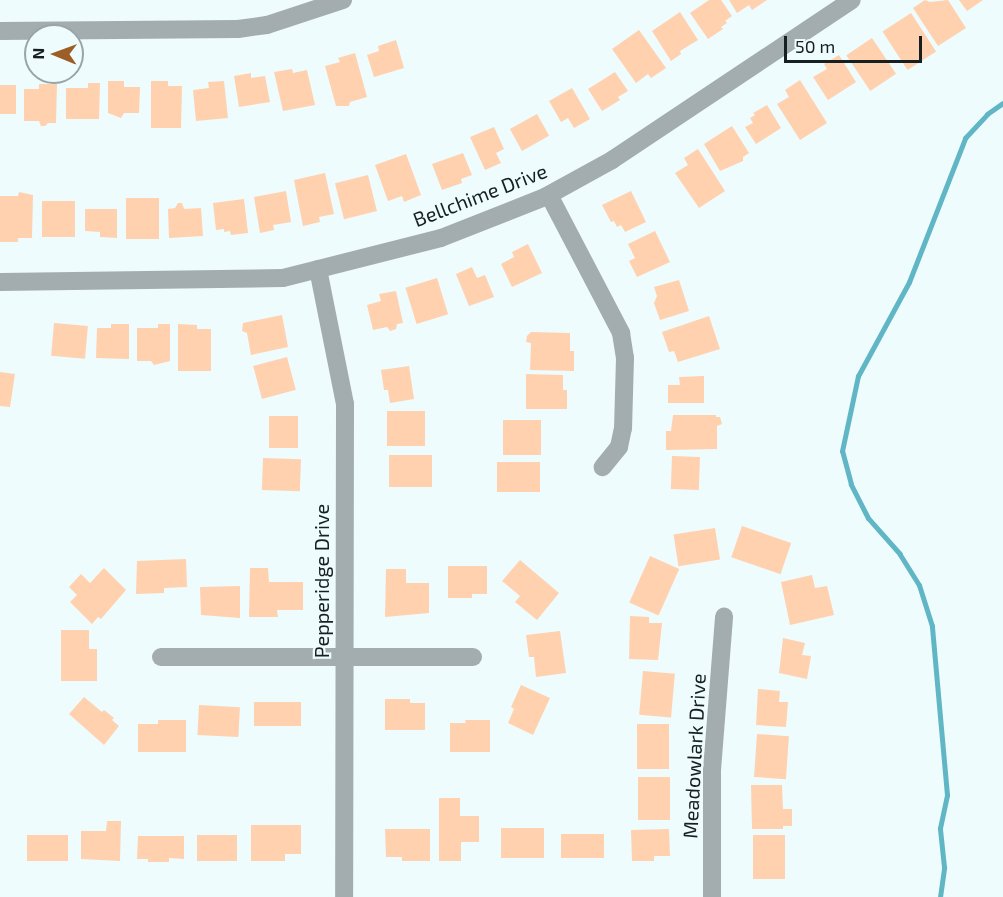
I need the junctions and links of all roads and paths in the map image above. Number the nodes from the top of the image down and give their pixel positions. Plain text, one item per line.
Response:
1 (343, 0) edge
2 (852, 0) edge
3 (0, 31) edge
4 (549, 195) junction
5 (318, 269) junction
6 (0, 282) edge
7 (603, 467) dead end
8 (724, 616) dead end
9 (161, 657) dead end
10 (344, 657) junction
11 (473, 657) dead end
12 (344, 897) edge
13 (712, 897) edge

1 - 3 street
2 - 4 street, Bellchime Drive
4 - 5 street, Bellchime Drive
4 - 7 street
5 - 6 street, Bellchime Drive
5 - 10 street, Pepperidge Drive
8 - 13 street, Meadowlark Drive
9 - 10 street
10 - 11 street
10 - 12 street, Pepperidge Drive

